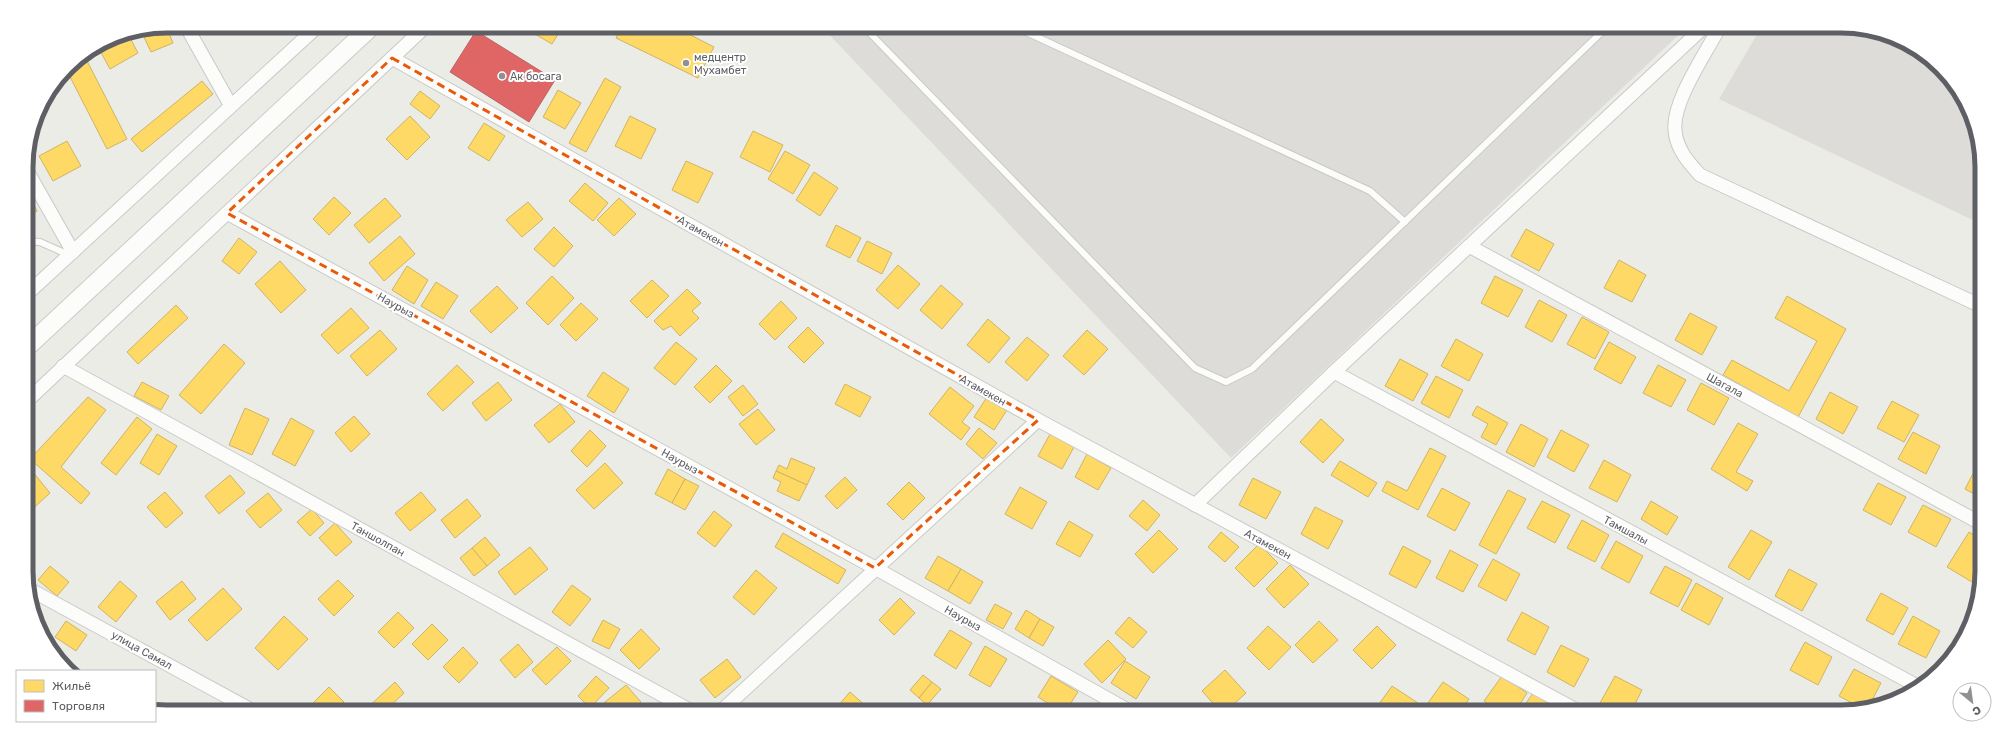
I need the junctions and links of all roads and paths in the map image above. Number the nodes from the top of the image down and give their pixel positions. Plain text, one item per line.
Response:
1 (190, 33) edge
2 (310, 33) edge
3 (364, 33) edge
4 (419, 33) edge
5 (870, 33) edge
6 (1028, 33) edge
7 (1601, 33) edge
8 (1697, 33) edge
9 (1716, 33) edge
10 (392, 58) junction
11 (231, 106) junction
12 (33, 182) edge
13 (227, 212) junction
14 (1405, 222) junction
15 (33, 241) edge
16 (1469, 246) junction
17 (71, 253) junction
18 (33, 288) edge
19 (1975, 303) edge
20 (33, 340) edge
21 (63, 366) junction
22 (1334, 372) junction
23 (33, 395) edge
24 (1038, 420) junction
25 (1195, 505) junction
26 (1975, 520) edge
27 (875, 568) junction
28 (35, 592) edge
29 (1913, 684) edge
30 (242, 705) edge
31 (680, 705) edge
32 (728, 705) edge
33 (1119, 705) edge
34 (1567, 705) edge

1 - 11 street
2 - 11 street
3 - 20 main road
4 - 10 street
5 - 14 lane
6 - 14 lane
7 - 14 lane
8 - 16 street
9 - 19 street
10 - 13 street
10 - 24 street, Атамекен
11 - 17 street
12 - 17 street
13 - 21 street
13 - 27 street, Наурыз
15 - 17 lane
16 - 22 street
16 - 26 street, Шагала
17 - 18 street
21 - 23 street
21 - 31 street, Таншолпан
22 - 25 street
22 - 29 street, Тамшалы
24 - 25 street, Атамекен
24 - 27 street
25 - 34 street, Атамекен
27 - 32 street
27 - 33 street, Наурыз
28 - 30 street, улица Самал

